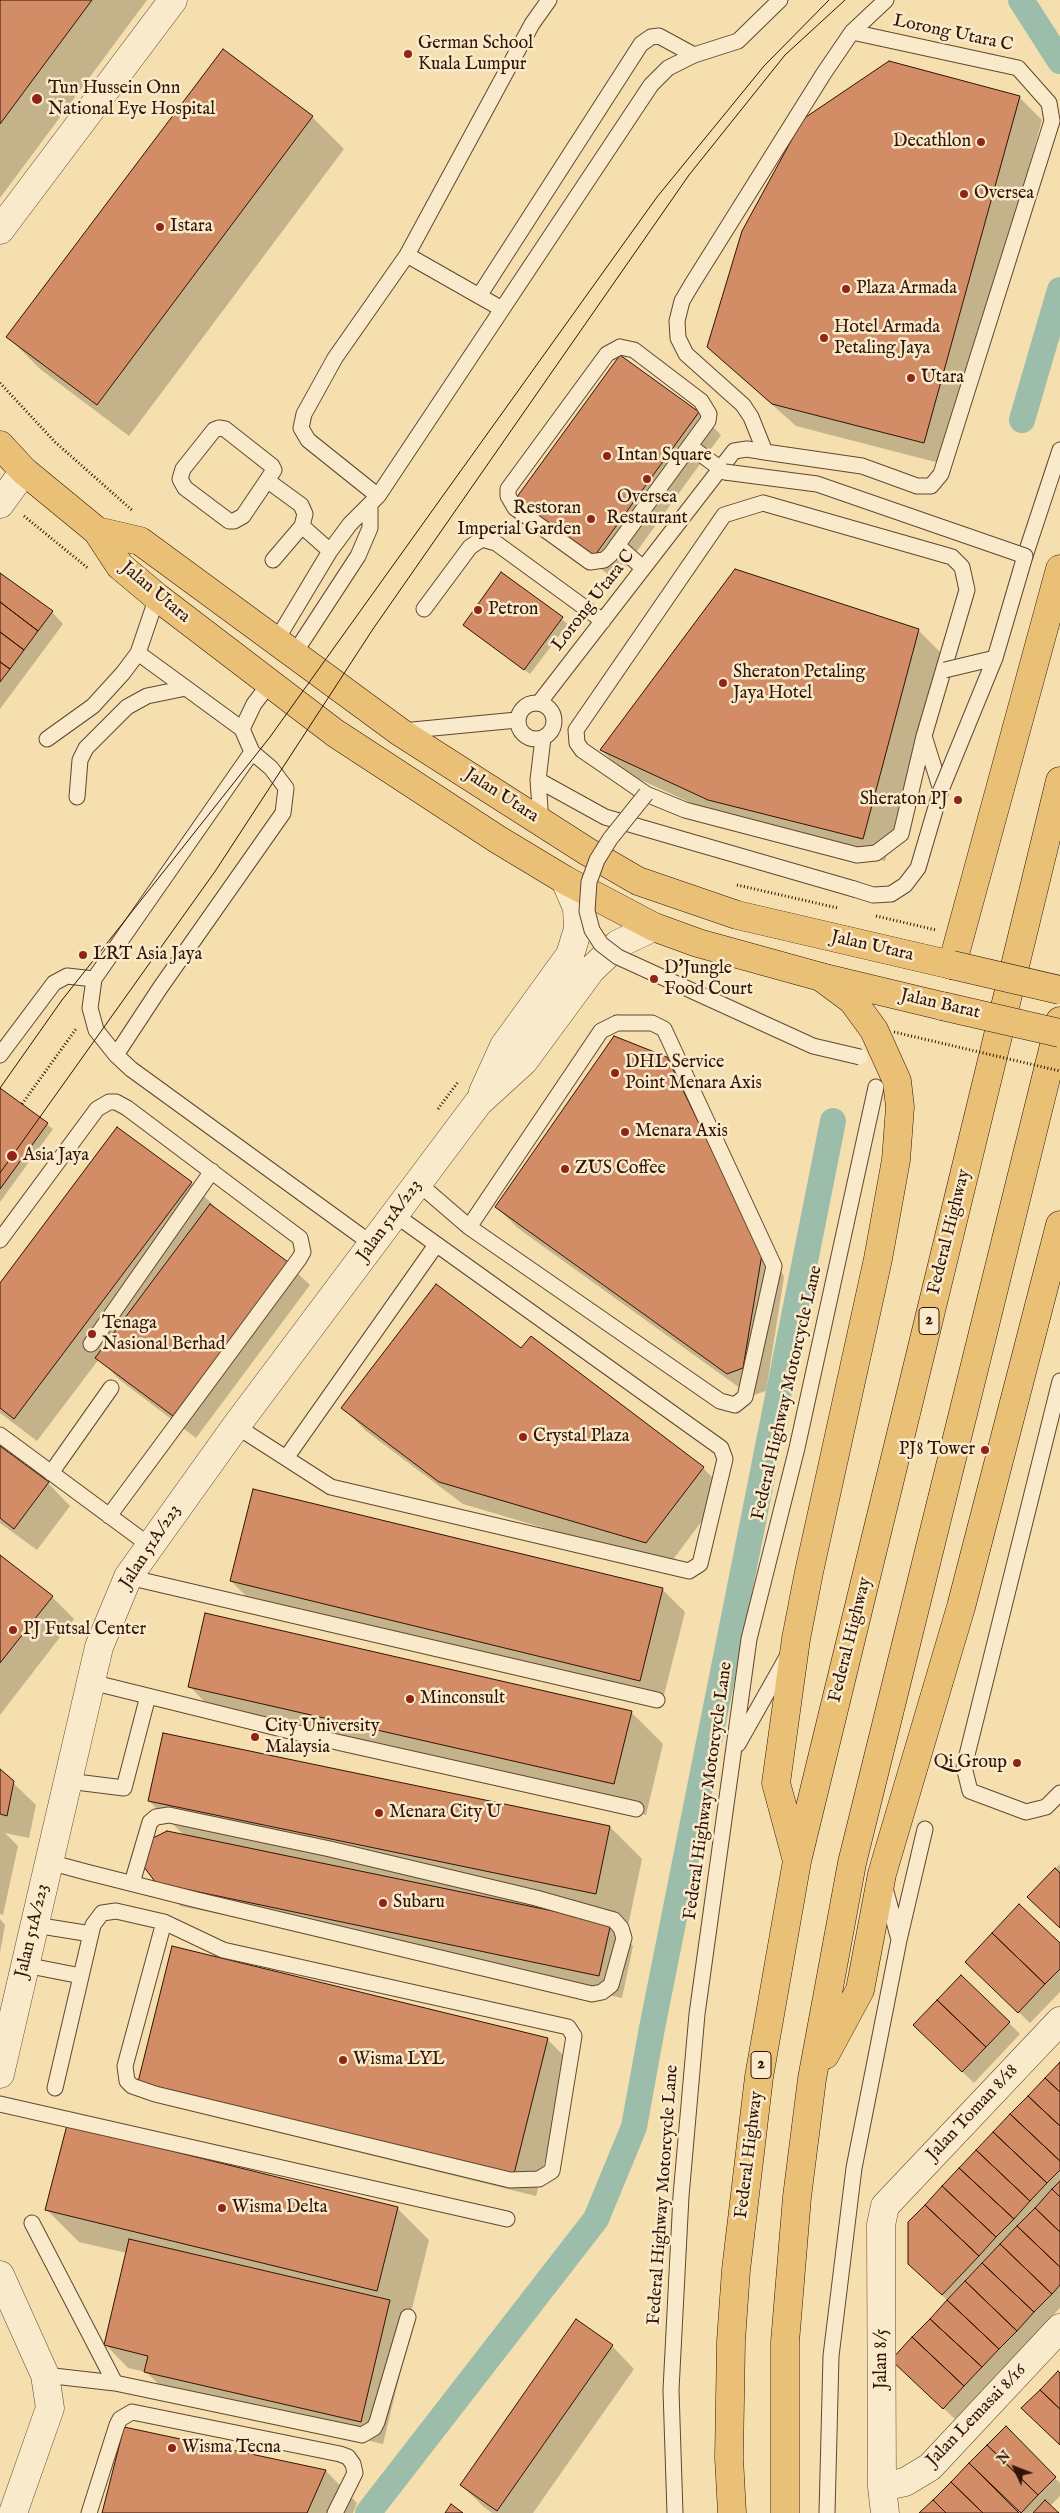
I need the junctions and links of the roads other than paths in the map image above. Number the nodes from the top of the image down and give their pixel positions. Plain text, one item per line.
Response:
1 (173, 0) edge
2 (549, 0) edge
3 (780, 0) edge
4 (886, 0) edge
5 (852, 32) junction
6 (694, 55) junction
7 (0, 230) edge
8 (407, 255) junction
9 (479, 296) junction
10 (502, 309) junction
11 (0, 445) edge
12 (691, 446) junction
13 (1060, 450) edge
14 (765, 452) junction
15 (722, 470) junction
16 (24, 471) junction
17 (268, 481) junction
18 (374, 501) junction
19 (0, 504) edge
20 (302, 526) junction
21 (96, 531) junction
22 (617, 546) junction
23 (330, 551) junction
24 (1025, 556) junction
25 (273, 560) dead end
26 (643, 568) junction
27 (1060, 569) edge
28 (156, 598) junction
29 (424, 609) dead end
30 (603, 621) junction
31 (285, 648) junction
32 (138, 653) junction
33 (995, 658) junction
34 (944, 670) junction
35 (270, 683) junction
36 (186, 688) junction
37 (108, 692) junction
38 (538, 703) junction
39 (126, 707) junction
40 (517, 720) junction
41 (242, 729) junction
42 (400, 732) junction
43 (924, 736) junction
44 (544, 738) junction
45 (47, 739) dead end
46 (252, 752) junction
47 (538, 780) junction
48 (1060, 781) edge
49 (941, 790) junction
50 (646, 794) junction
51 (77, 797) dead end
52 (541, 822) junction
53 (565, 880) junction
54 (654, 927) junction
55 (952, 965) junction
56 (821, 977) junction
57 (94, 979) junction
58 (1060, 990) edge
59 (1060, 1021) edge
60 (1060, 1033) edge
61 (0, 1055) edge
62 (116, 1055) junction
63 (891, 1064) junction
64 (876, 1087) dead end
65 (478, 1103) junction
66 (212, 1171) junction
67 (418, 1183) junction
68 (394, 1214) junction
69 (1060, 1225) edge
70 (469, 1227) junction
71 (0, 1240) edge
72 (372, 1244) junction
73 (436, 1246) junction
74 (91, 1344) dead end
75 (1060, 1381) edge
76 (112, 1388) dead end
77 (236, 1426) junction
78 (0, 1435) edge
79 (286, 1458) junction
80 (51, 1473) junction
81 (109, 1516) junction
82 (149, 1545) junction
83 (128, 1577) junction
84 (796, 1639) junction
85 (91, 1682) junction
86 (148, 1696) junction
87 (657, 1700) dead end
88 (734, 1752) junction
89 (68, 1781) junction
90 (1060, 1793) edge
91 (636, 1809) dead end
92 (925, 1829) dead end
93 (797, 1861) junction
94 (49, 1862) junction
95 (882, 1874) junction
96 (132, 1883) junction
97 (164, 1922) junction
98 (35, 1925) junction
99 (91, 1934) junction
100 (899, 1940) junction
101 (25, 1965) junction
102 (82, 1976) junction
103 (1060, 2020) edge
104 (2, 2059) edge
105 (812, 2079) junction
106 (56, 2088) dead end
107 (0, 2104) edge
108 (885, 2206) joint
109 (507, 2219) dead end
110 (32, 2223) dead end
111 (0, 2275) edge
112 (408, 2317) dead end
113 (1060, 2328) edge
114 (45, 2375) junction
115 (115, 2383) junction
116 (884, 2500) edge
117 (14, 2513) edge
118 (89, 2513) edge
119 (335, 2513) edge
120 (675, 2513) edge
121 (732, 2513) edge
122 (785, 2513) edge
123 (827, 2513) edge

1 - 7 street
2 - 8 lane
3 - 6 lane
4 - 5 lane
5 - 14 lane
5 - 14 lane, Lorong Utara C
6 - 9 lane
6 - 10 lane
8 - 9 lane
8 - 18 lane
9 - 10 lane
10 - 18 lane
11 - 16 main road, Jalan Utara
12 - 15 lane
12 - 22 lane
12 - 22 lane
13 - 24 lane
14 - 15 lane, Lorong Utara C
15 - 24 lane, bridge
15 - 26 lane, Lorong Utara C
16 - 19 street
16 - 21 main road, Jalan Utara
17 - 17 lane
17 - 20 lane
18 - 23 lane
18 - 31 lane
20 - 23 lane
20 - 25 lane
21 - 28 main road, Jalan Utara
21 - 31 main road, Jalan Utara
22 - 26 lane
23 - 31 lane
24 - 33 lane, bridge
26 - 30 lane, Lorong Utara C
27 - 55 main road
28 - 32 lane
28 - 35 main road, Jalan Utara
29 - 30 lane
30 - 38 lane, Lorong Utara C
31 - 42 main road, Jalan Utara
32 - 36 lane
32 - 37 lane
33 - 34 lane, bridge
33 - 49 lane, bridge
34 - 43 lane
34 - 50 lane
35 - 41 lane
35 - 53 main road, Jalan Utara
36 - 39 lane
36 - 41 lane
37 - 39 lane
37 - 45 lane
38 - 40 lane
38 - 44 lane
39 - 51 lane
40 - 42 lane
40 - 44 lane
41 - 46 lane
42 - 52 main road, Jalan Utara
43 - 49 lane
43 - 50 lane
44 - 47 lane
46 - 57 lane
46 - 62 lane
47 - 49 lane, bridge
47 - 52 lane
48 - 93 main road, Federal Highway / 2
50 - 63 lane, bridge
52 - 55 main road, Jalan Utara
53 - 54 main road, Jalan Utara
53 - 65 street, Jalan 51A/223
54 - 56 main road, Jalan Utara
54 - 65 street, Jalan 51A/223
55 - 58 main road, bridge
56 - 60 main road, Jalan Barat, bridge
56 - 63 main road
57 - 61 lane
57 - 62 lane
59 - 105 main road
62 - 72 lane
63 - 84 main road
64 - 88 lane, Federal Highway Motorcycle Lane
65 - 67 street, Jalan 51A/223
66 - 71 lane
66 - 74 lane
66 - 81 lane
67 - 68 street, Jalan 51A/223
67 - 70 lane
68 - 72 street, Jalan 51A/223
68 - 73 lane
69 - 95 main road
70 - 70 lane
72 - 77 street, Jalan 51A/223
73 - 79 lane
73 - 79 lane
75 - 90 lane
76 - 80 lane
77 - 79 lane
77 - 82 street, Jalan 51A/223
78 - 80 lane
80 - 81 lane
81 - 82 lane
82 - 83 street, Jalan 51A/223
83 - 85 street, Jalan 51A/223
83 - 87 lane
84 - 88 lane
84 - 93 main road
85 - 86 lane
85 - 89 street, Jalan 51A/223
86 - 89 lane
86 - 91 lane
88 - 120 lane, Federal Highway Motorcycle Lane
89 - 94 street, Jalan 51A/223
92 - 100 lane
93 - 121 main road, Federal Highway / 2
94 - 96 lane
94 - 98 street, Jalan 51A/223
95 - 100 lane
95 - 105 main road
96 - 96 lane
97 - 97 lane
97 - 99 lane
98 - 99 lane
98 - 101 street, Jalan 51A/223
99 - 102 lane
100 - 123 lane
101 - 102 lane
101 - 104 street, Jalan 51A/223
102 - 106 lane
103 - 108 street, Jalan Toman 8/18
105 - 122 main road
107 - 109 lane
108 - 116 street, Jalan 8/5
110 - 115 lane
111 - 114 street
112 - 115 lane
113 - 116 street, Jalan Lemasai 8/16
114 - 115 lane
114 - 117 street
118 - 119 lane

